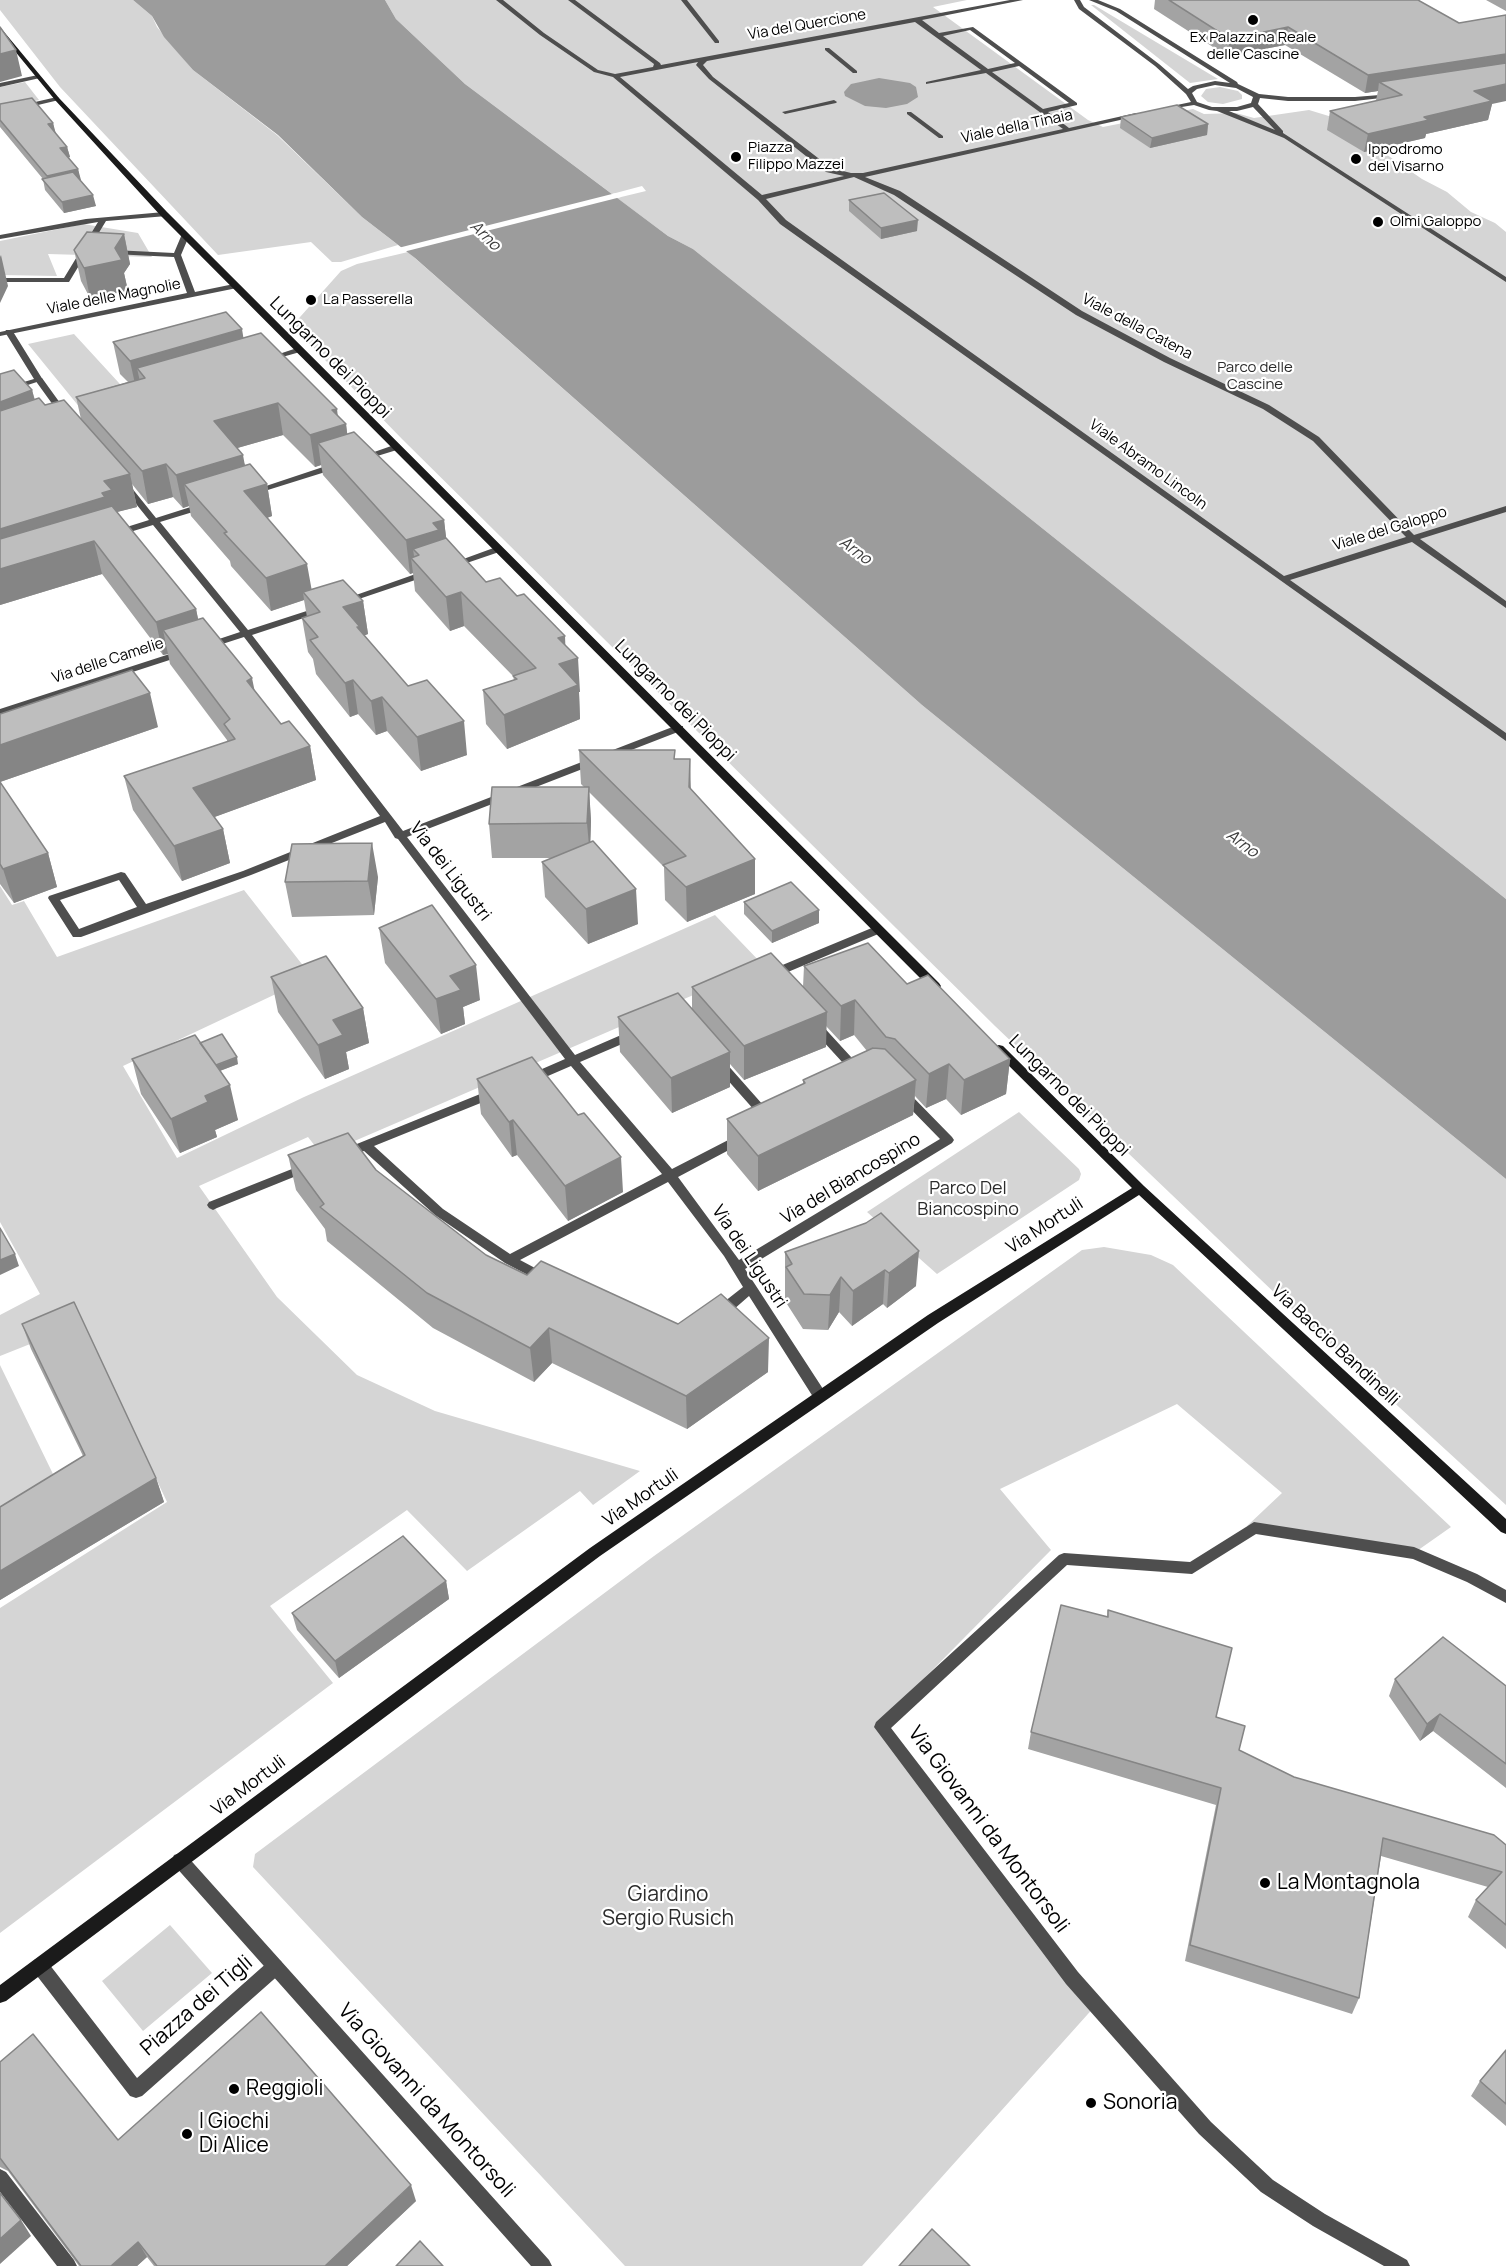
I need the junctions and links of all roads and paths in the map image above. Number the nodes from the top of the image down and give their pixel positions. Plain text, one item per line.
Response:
1 (499, 0) edge
2 (571, 0) edge
3 (684, 0) edge
4 (1020, 0) edge
5 (1077, 0) edge
6 (1092, 0) edge
7 (916, 20) junction
8 (0, 29) edge
9 (937, 35) junction
10 (717, 42) dead end
11 (827, 49) dead end
12 (705, 59) junction
13 (655, 64) junction
14 (1020, 64) junction
15 (986, 71) junction
16 (855, 72) dead end
17 (615, 76) junction
18 (38, 77) junction
19 (928, 83) dead end
20 (0, 85) edge
21 (1238, 86) junction
22 (1188, 93) junction
23 (1397, 94) edge
24 (1257, 96) junction
25 (57, 99) junction
26 (834, 102) dead end
27 (1195, 103) junction
28 (1254, 104) junction
29 (1220, 110) junction
30 (1042, 111) junction
31 (1158, 111) edge
32 (0, 112) edge
33 (785, 112) dead end
34 (1148, 112) edge
35 (909, 113) dead end
36 (1067, 129) junction
37 (941, 137) dead end
38 (1286, 137) junction
39 (855, 175) junction
40 (761, 198) junction
41 (164, 214) junction
42 (104, 219) junction
43 (1, 235) edge
44 (185, 236) junction
45 (84, 251) junction
46 (95, 252) edge
47 (105, 252) edge
48 (177, 255) junction
49 (0, 280) edge
50 (1506, 280) edge
51 (234, 286) junction
52 (192, 295) junction
53 (4, 333) edge
54 (297, 350) junction
55 (260, 362) edge
56 (39, 380) junction
57 (0, 392) edge
58 (74, 426) edge
59 (397, 447) junction
60 (354, 460) edge
61 (342, 464) edge
62 (119, 478) edge
63 (239, 495) edge
64 (216, 502) edge
65 (1506, 509) edge
66 (156, 521) junction
67 (107, 536) edge
68 (1411, 537) junction
69 (499, 549) junction
70 (1283, 579) junction
71 (1506, 605) edge
72 (247, 634) junction
73 (201, 647) edge
74 (189, 651) edge
75 (0, 712) edge
76 (679, 728) junction
77 (1506, 738) edge
78 (385, 818) junction
79 (399, 836) junction
80 (144, 909) junction
81 (879, 929) junction
82 (769, 979) edge
83 (944, 994) edge
84 (808, 1017) edge
85 (646, 1029) edge
86 (992, 1043) edge
87 (709, 1051) edge
88 (573, 1061) junction
89 (861, 1078) edge
90 (895, 1086) edge
91 (366, 1146) junction
92 (670, 1175) junction
93 (1140, 1190) junction
94 (213, 1205) dead end
95 (509, 1260) junction
96 (737, 1268) junction
97 (557, 1285) edge
98 (749, 1289) junction
99 (707, 1323) edge
100 (820, 1396) junction
101 (1506, 1528) edge
102 (1506, 1597) edge
103 (180, 1860) junction
104 (40, 1966) junction
105 (275, 1967) junction
106 (0, 1995) edge
107 (0, 2178) edge
108 (68, 2266) edge
109 (543, 2266) edge
110 (1401, 2266) edge

1 - 17 street
2 - 13 street
3 - 10 street
4 - 7 street, Via del Quercione
5 - 22 street
6 - 21 street
7 - 9 street
7 - 12 street, Via del Quercione
8 - 18 street, Lungarno dei Pioppi
9 - 14 street
9 - 15 street
11 - 16 street
12 - 13 street
12 - 39 street, Viale della Tinaia
13 - 17 street
14 - 15 street
14 - 30 street
15 - 19 street
15 - 30 street
17 - 40 street, Viale Abramo Lincoln
18 - 20 street
18 - 25 street, Lungarno dei Pioppi
21 - 22 street
21 - 24 street
22 - 27 street
23 - 24 street
24 - 28 street
25 - 32 street
25 - 41 street, Lungarno dei Pioppi
26 - 33 street
27 - 29 street
27 - 31 street
28 - 29 street
28 - 38 street
29 - 38 street
30 - 36 street
34 - 36 street, Viale della Tinaia
35 - 37 street
36 - 39 street, Viale della Tinaia
38 - 50 street
39 - 40 street
39 - 68 street, Viale della Catena
40 - 70 street, Viale Abramo Lincoln
41 - 42 street
41 - 44 street, Lungarno dei Pioppi
42 - 43 street
42 - 45 street
44 - 48 street
44 - 51 street, Lungarno dei Pioppi
45 - 46 street
45 - 49 street
47 - 48 street
48 - 52 street
51 - 52 street, Viale delle Magnolie
51 - 54 street, Lungarno dei Pioppi
52 - 53 street, Viale delle Magnolie
53 - 56 street
54 - 55 street
54 - 59 street, Lungarno dei Pioppi
56 - 57 street
56 - 58 street
59 - 60 street
59 - 69 street, Lungarno dei Pioppi
61 - 63 street
62 - 66 street, Via dei Ligustri
64 - 66 street
65 - 68 street, Viale del Galoppo
66 - 67 street
66 - 72 street, Via dei Ligustri
68 - 70 street, Viale del Galoppo
68 - 71 street, Viale della Catena
69 - 72 street
69 - 76 street, Lungarno dei Pioppi
70 - 77 street, Viale Abramo Lincoln
72 - 73 street
72 - 78 street, Via dei Ligustri
74 - 75 street, Via delle Camelie
76 - 79 street
76 - 81 street, Lungarno dei Pioppi
78 - 79 street, Via dei Ligustri
78 - 80 street
79 - 88 street, Via dei Ligustri
80 - 80 street
81 - 82 street
81 - 83 street, Lungarno dei Pioppi
84 - 89 street
85 - 88 street
86 - 93 street, Lungarno dei Pioppi
87 - 92 street
88 - 91 street
88 - 92 street, Via dei Ligustri
90 - 96 street, Via del Biancospino
91 - 94 street
91 - 95 street
92 - 95 street
92 - 96 street, Via dei Ligustri
93 - 100 street, Via Mortuli
93 - 101 street, Via Baccio Bandinelli
95 - 97 street
96 - 98 street, Via dei Ligustri
98 - 99 street
98 - 100 street, Via dei Ligustri
100 - 103 street, Via Mortuli
102 - 110 street, Via Giovanni da Montorsoli
103 - 104 street
103 - 105 street, Piazza dei Tigli
104 - 105 street, Piazza dei Tigli
104 - 106 street
105 - 109 street, Via Giovanni da Montorsoli
107 - 108 street

